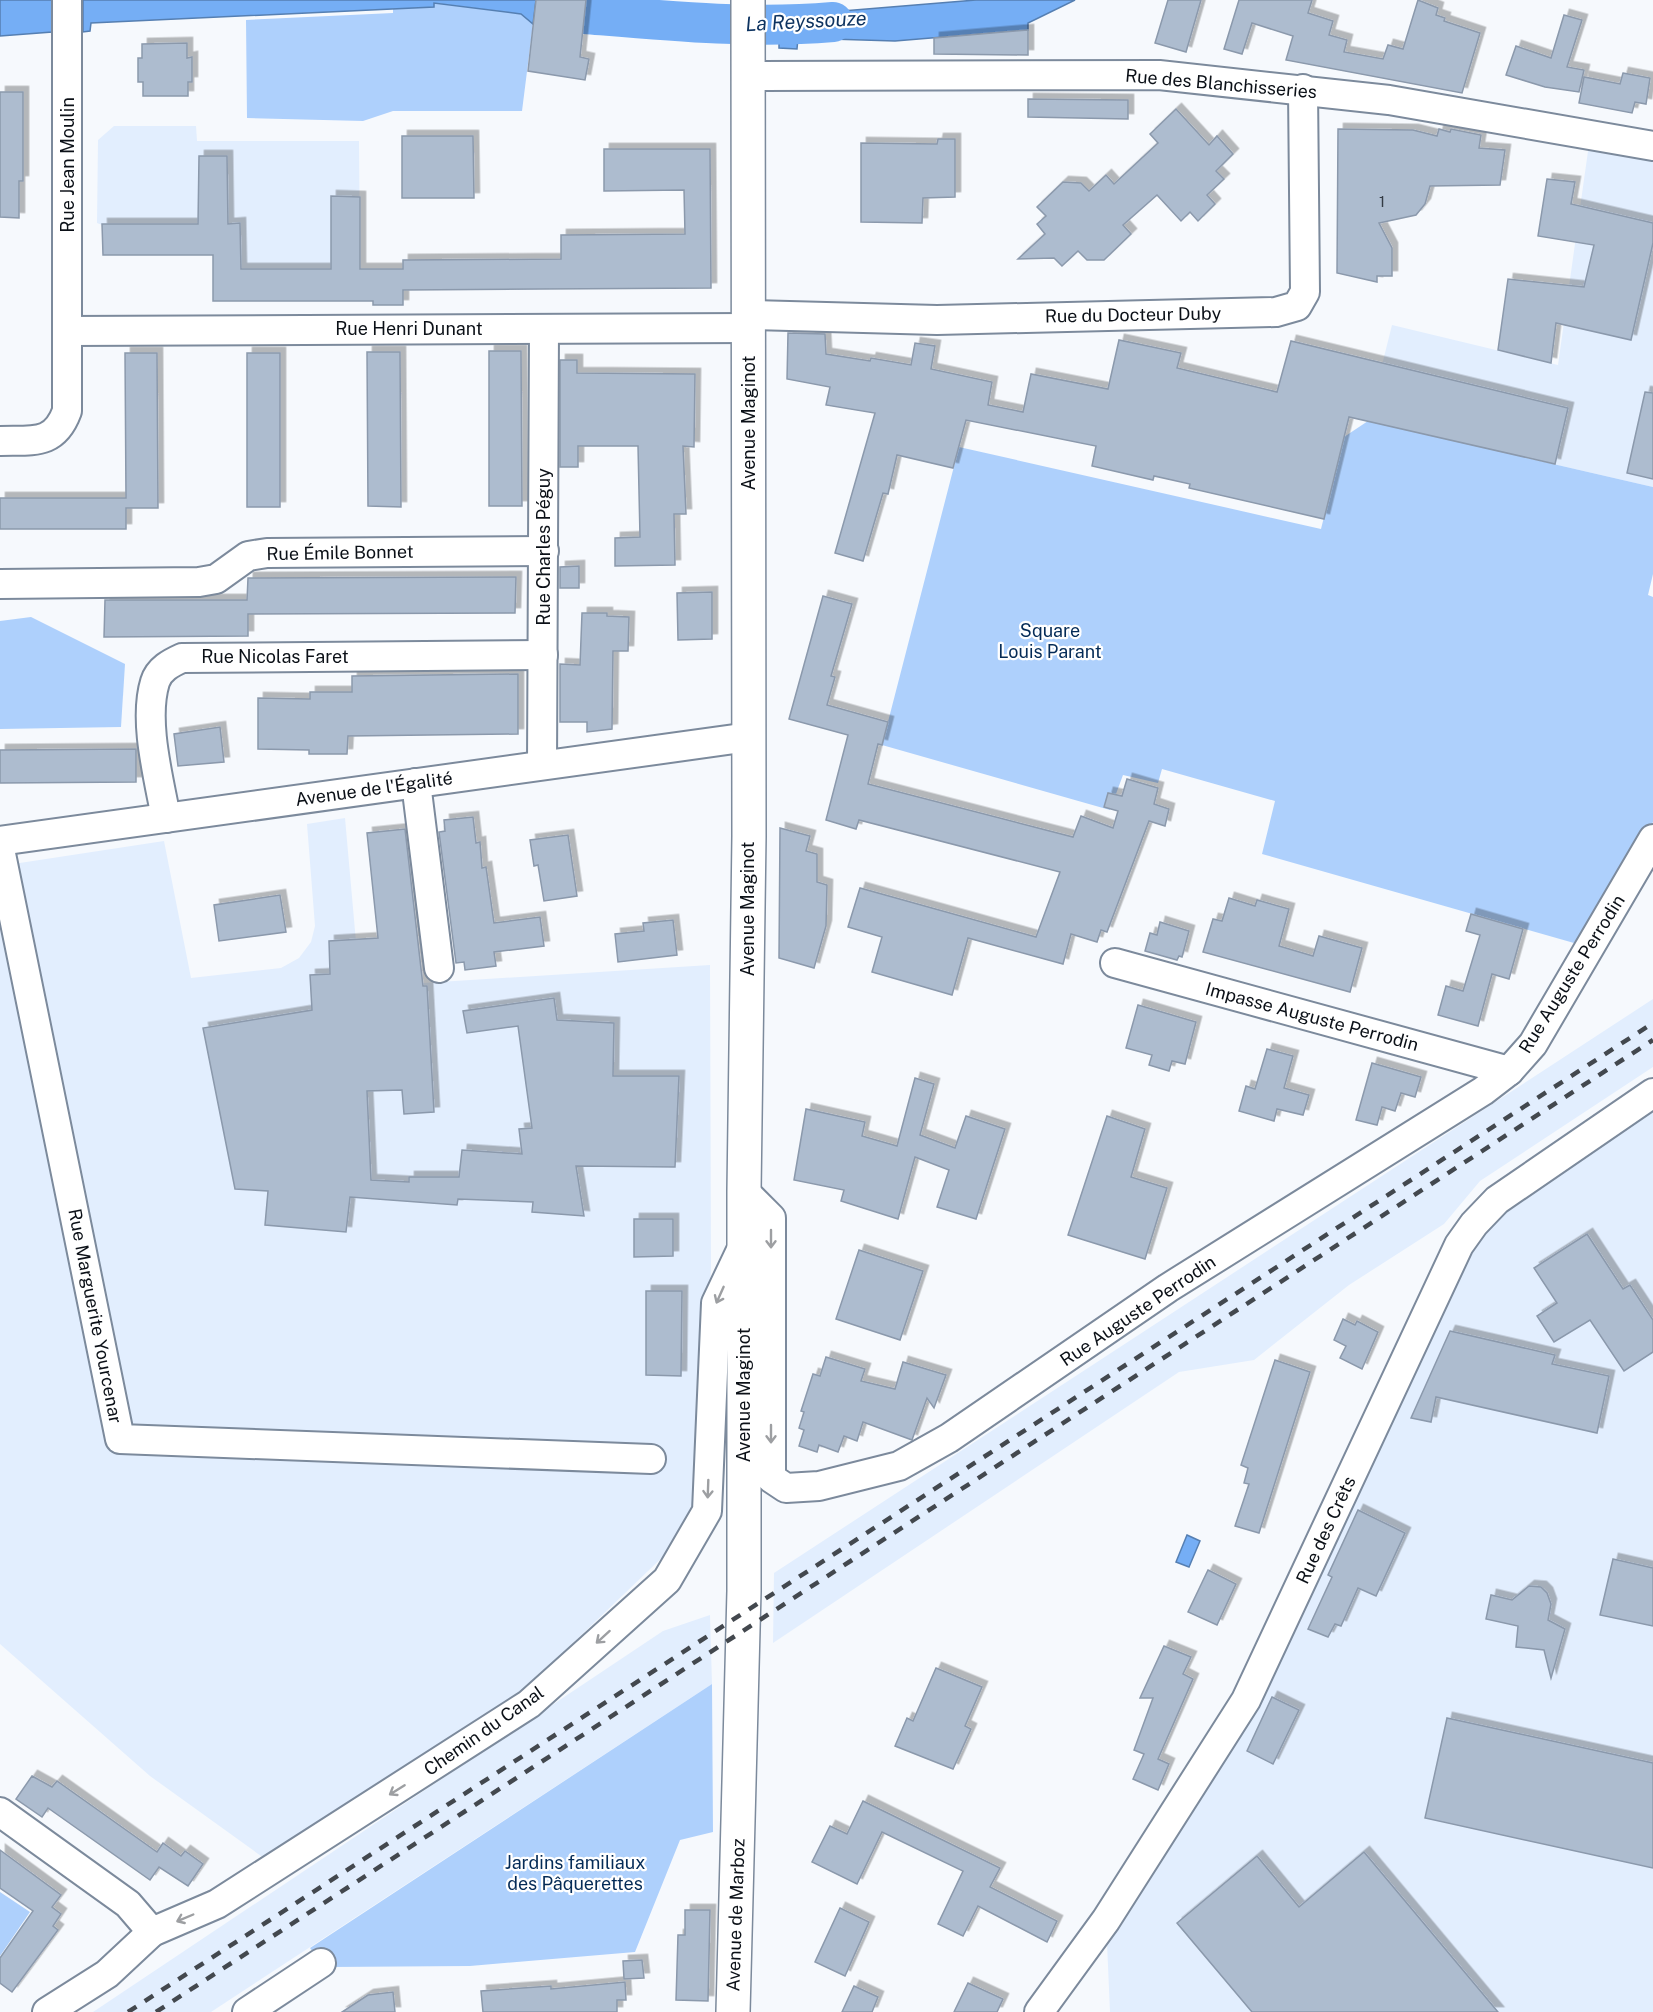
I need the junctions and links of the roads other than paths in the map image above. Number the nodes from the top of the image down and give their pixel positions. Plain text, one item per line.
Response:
1 (68, 0) edge
2 (748, 0) edge
3 (748, 68) junction
4 (1303, 89) junction
5 (1653, 147) edge
6 (749, 321) junction
7 (544, 329) junction
8 (69, 331) junction
9 (0, 441) edge
10 (544, 551) junction
11 (0, 584) edge
12 (543, 656) junction
13 (749, 737) junction
14 (542, 765) junction
15 (416, 783) junction
16 (166, 818) junction
17 (1653, 839) edge
18 (0, 841) edge
19 (0, 849) edge
20 (1115, 963) dead end
21 (439, 968) dead end
22 (1509, 1071) junction
23 (1653, 1093) edge
24 (744, 1191) junction
25 (744, 1242) junction
26 (651, 1459) dead end
27 (0, 1812) edge
28 (739, 1818) joint
29 (152, 1932) junction
30 (321, 1963) dead end
31 (47, 2012) edge
32 (247, 2012) edge
33 (733, 2012) edge
34 (1039, 2012) edge

1 - 8 street, Rue Jean Moulin
2 - 3 main road, Avenue Maginot
3 - 4 street, Rue des Blanchisseries
3 - 6 main road, Avenue Maginot
4 - 5 street, Rue des Blanchisseries
4 - 6 street, Rue du Docteur Duby
6 - 7 street, Rue Henri Dunant
6 - 13 main road, Avenue Maginot
7 - 8 street, Rue Henri Dunant
7 - 10 street, Rue Charles Péguy
8 - 9 street, Rue Jean Moulin
10 - 11 street, Rue Émile Bonnet
10 - 12 street, Rue Charles Péguy
12 - 14 street, Rue Charles Péguy
12 - 16 street, Rue Nicolas Faret
13 - 14 street, Avenue de l'Égalité
13 - 24 main road, Avenue Maginot
14 - 15 street, Avenue de l'Égalité
15 - 16 street, Avenue de l'Égalité
15 - 21 street
16 - 18 street, Avenue de l'Égalité
17 - 22 street, Rue Auguste Perrodin
19 - 26 street, Rue Marguerite Yourcenar
20 - 22 street, Impasse Auguste Perrodin
24 -> 22 street, Rue Auguste Perrodin
23 - 34 street, Rue des Crêts
24 - 25 main road, Avenue Maginot
25 - 28 main road, Avenue Maginot
25 -> 29 street, Chemin du Canal
27 - 29 street
28 - 33 main road, Avenue de Marboz
29 - 31 street, Chemin du Canal
30 - 32 street

